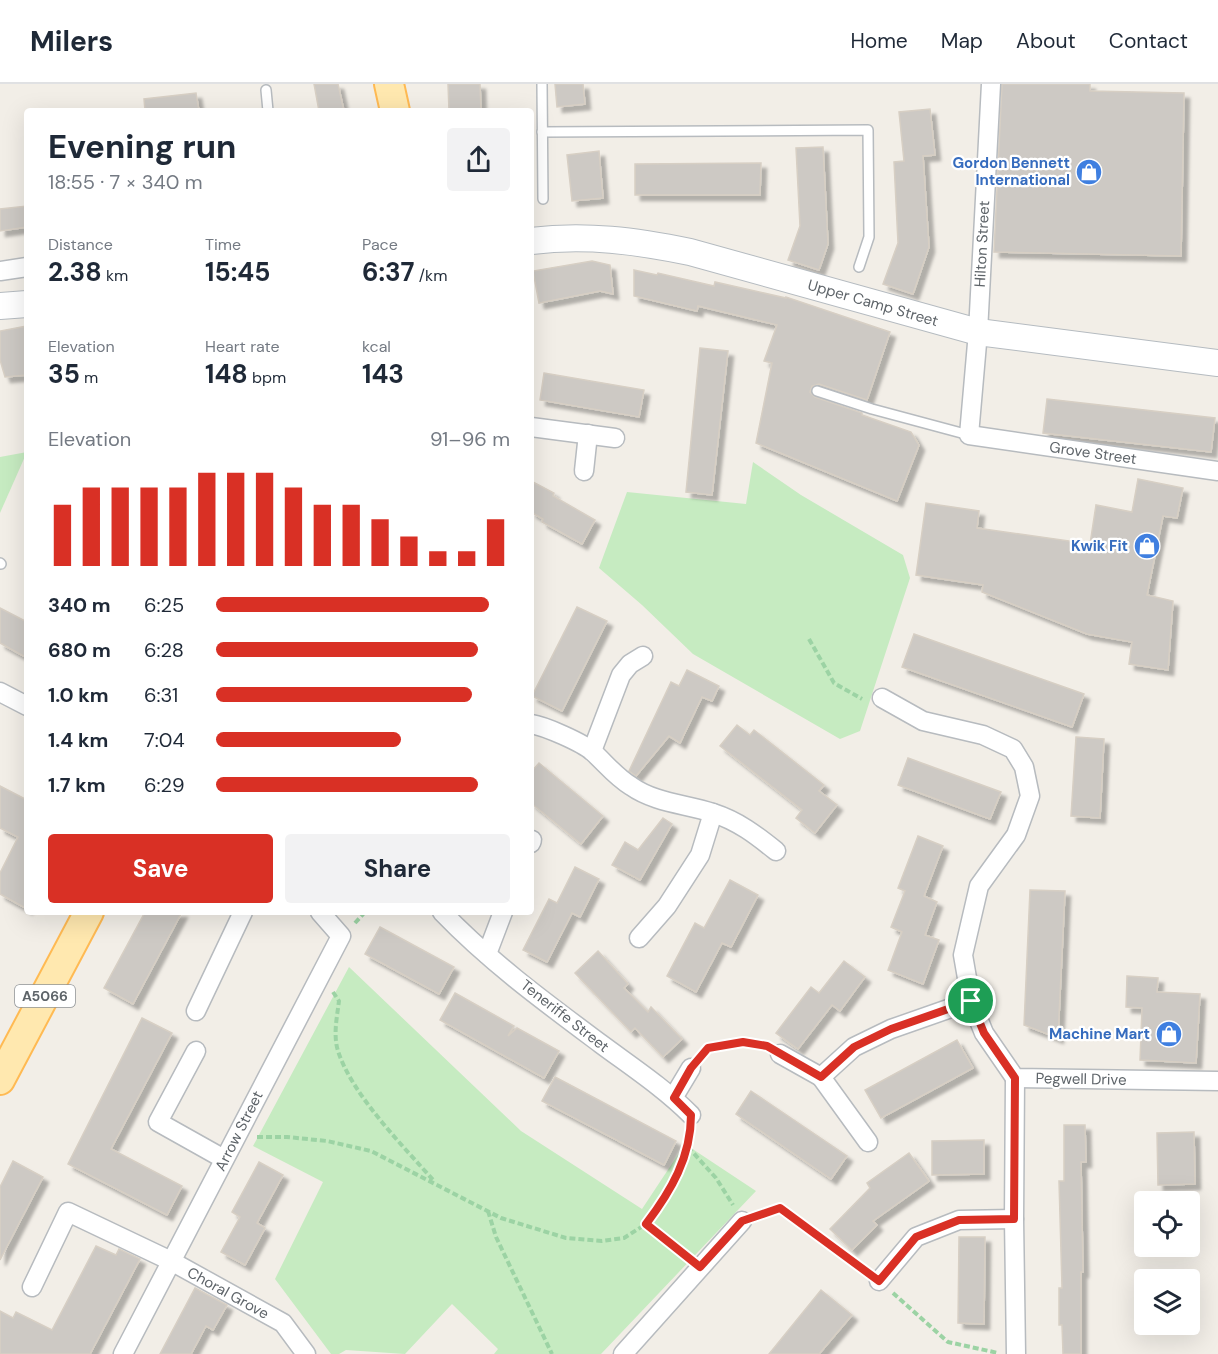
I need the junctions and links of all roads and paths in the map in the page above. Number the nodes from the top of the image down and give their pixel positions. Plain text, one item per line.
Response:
1 (389, 84) edge
2 (542, 84) edge
3 (991, 84) edge
4 (266, 90) dead end
5 (268, 108) edge
6 (394, 108) edge
7 (542, 132) junction
8 (543, 199) dead end
9 (534, 241) edge
10 (24, 267) edge
11 (859, 267) dead end
12 (0, 271) edge
13 (24, 304) edge
14 (0, 306) edge
15 (978, 332) junction
16 (1218, 363) edge
17 (817, 391) dead end
18 (534, 427) edge
19 (588, 434) junction
20 (969, 435) junction
21 (615, 438) dead end
22 (584, 471) dead end
23 (1218, 471) edge
24 (809, 639) dead end
25 (643, 656) dead end
26 (0, 692) edge
27 (882, 698) joint
28 (24, 704) edge
29 (534, 725) edge
30 (592, 751) junction
31 (713, 813) junction
32 (776, 851) dead end
33 (87, 915) edge
34 (242, 915) edge
35 (322, 915) edge
36 (445, 915) edge
37 (502, 915) edge
38 (639, 938) dead end
39 (487, 954) junction
40 (320, 975) junction
41 (971, 1001) junction
42 (196, 1011) dead end
43 (196, 1051) dead end
44 (780, 1054) joint
45 (691, 1068) joint
46 (821, 1077) junction
47 (1015, 1078) junction
48 (0, 1080) edge
49 (1218, 1081) edge
50 (674, 1098) junction
51 (691, 1115) joint
52 (236, 1138) junction
53 (868, 1142) dead end
54 (688, 1147) junction
55 (224, 1159) junction
56 (436, 1183) junction
57 (488, 1211) junction
58 (1014, 1219) junction
59 (742, 1221) junction
60 (646, 1224) junction
61 (171, 1262) junction
62 (700, 1267) junction
63 (879, 1281) junction
64 (32, 1287) dead end
65 (123, 1354) edge
66 (306, 1354) edge
67 (552, 1354) edge
68 (623, 1354) edge
69 (1003, 1354) edge
70 (1016, 1354) edge

1 - 6 main road
2 - 7 lane
3 - 15 street, Hilton Street
4 - 5 lane
7 - 8 lane
7 - 11 lane
9 - 15 main road, Upper Camp Street
10 - 12 street
13 - 14 main road
15 - 16 main road, Upper Camp Street
15 - 20 street, Hilton Street
17 - 20 lane
18 - 19 street
19 - 21 street
19 - 22 street
20 - 23 street, Grove Street
24 - 27 path
25 - 30 street
26 - 28 street
27 - 41 street, Pegwell Drive
29 - 30 street
30 - 31 street
31 - 32 street
31 - 38 street
33 - 48 main road, A5066
34 - 42 street
35 - 40 street, Arrow Street
36 - 39 street, Teneriffe Street
37 - 39 street
39 - 50 street, Teneriffe Street
40 - 52 street, Arrow Street
40 - 56 path
41 - 46 street
41 - 47 street, Pegwell Drive
43 - 55 street
44 - 45 path
44 - 46 street
45 - 50 street
46 - 53 street
47 - 49 street, Pegwell Drive
47 - 58 street
50 - 51 street, Teneriffe Street
51 - 54 path
52 - 55 street, Arrow Street
52 - 56 path
54 - 59 path
54 - 60 path
55 - 61 street, Arrow Street
56 - 57 path
57 - 60 path
57 - 67 path
58 - 63 street
58 - 70 street
59 - 62 street
59 - 63 path
60 - 62 path
61 - 64 street, Choral Grove
61 - 65 street, Arrow Street
61 - 66 street, Choral Grove
62 - 68 street
63 - 69 path

